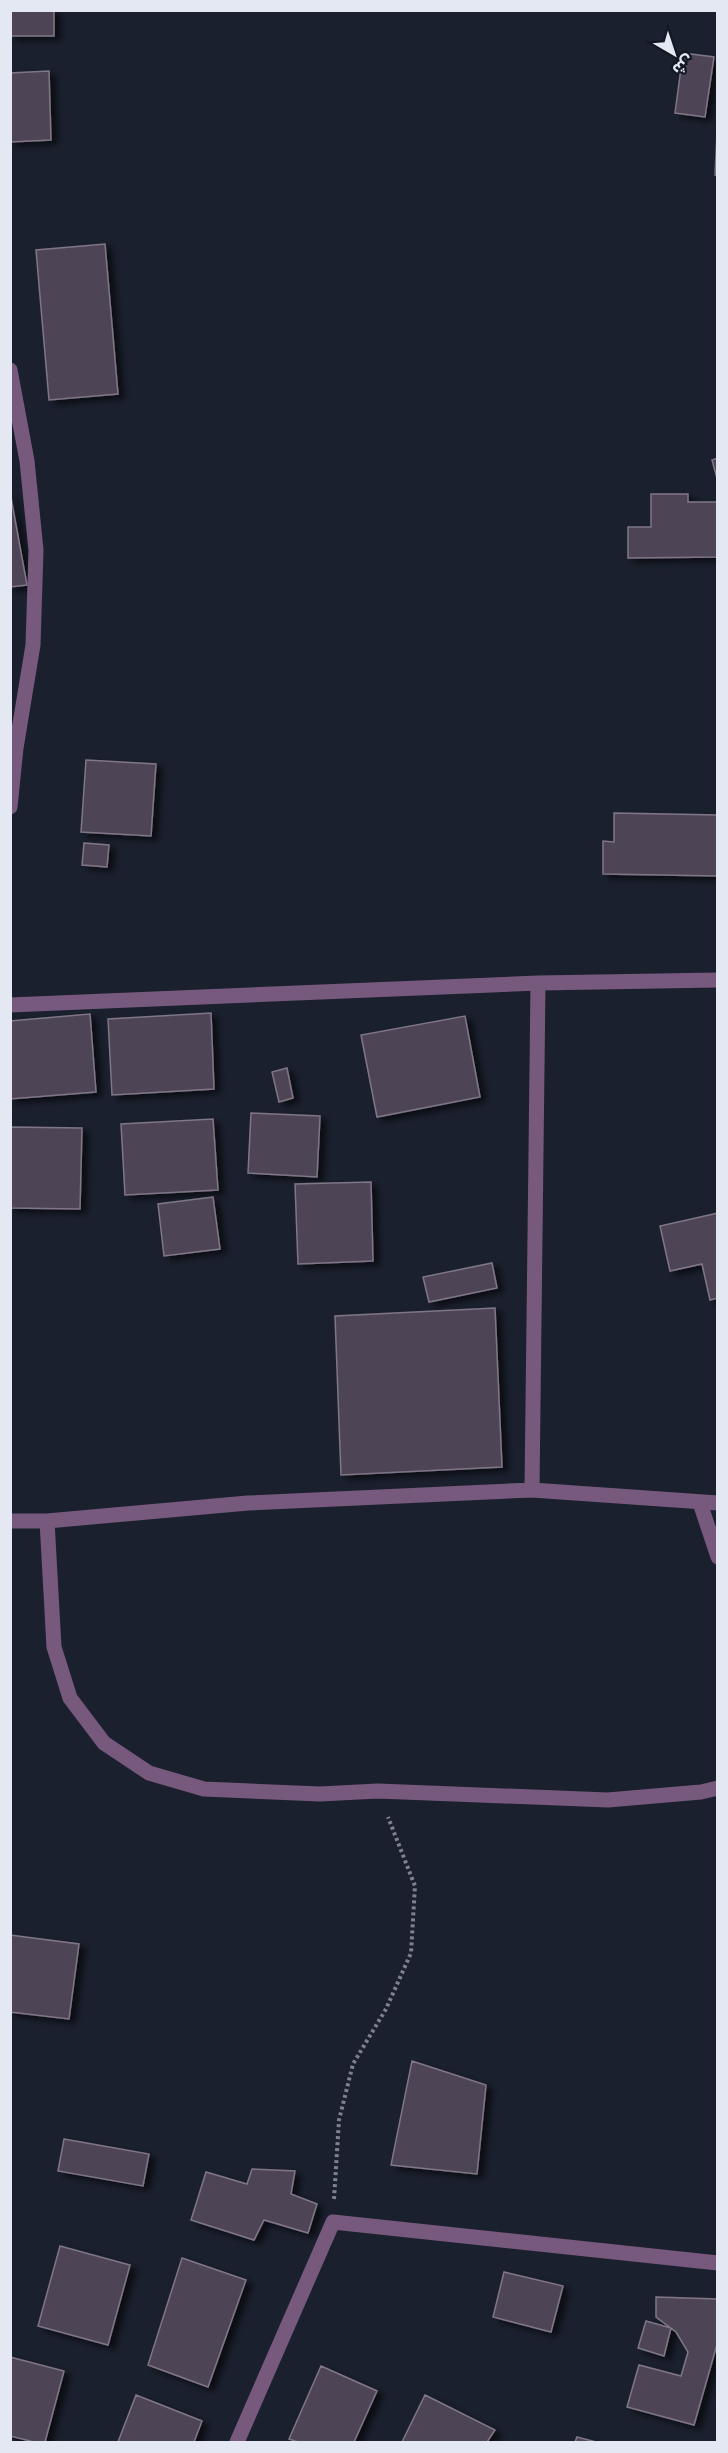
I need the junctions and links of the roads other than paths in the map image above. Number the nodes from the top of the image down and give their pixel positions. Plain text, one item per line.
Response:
1 (10, 370) edge
2 (13, 748) edge
3 (10, 807) edge
4 (717, 980) edge
5 (538, 983) junction
6 (10, 1005) edge
7 (532, 1490) junction
8 (700, 1503) junction
9 (717, 1503) edge
10 (10, 1521) edge
11 (47, 1521) junction
12 (717, 1557) edge
13 (717, 1788) edge
14 (717, 2263) edge
15 (237, 2442) edge

1 - 2 street
2 - 3 street
4 - 5 street
5 - 6 street
5 - 7 street
7 - 8 street
7 - 11 street
8 - 9 street
8 - 12 street
10 - 11 street
11 - 13 street
14 - 15 street

